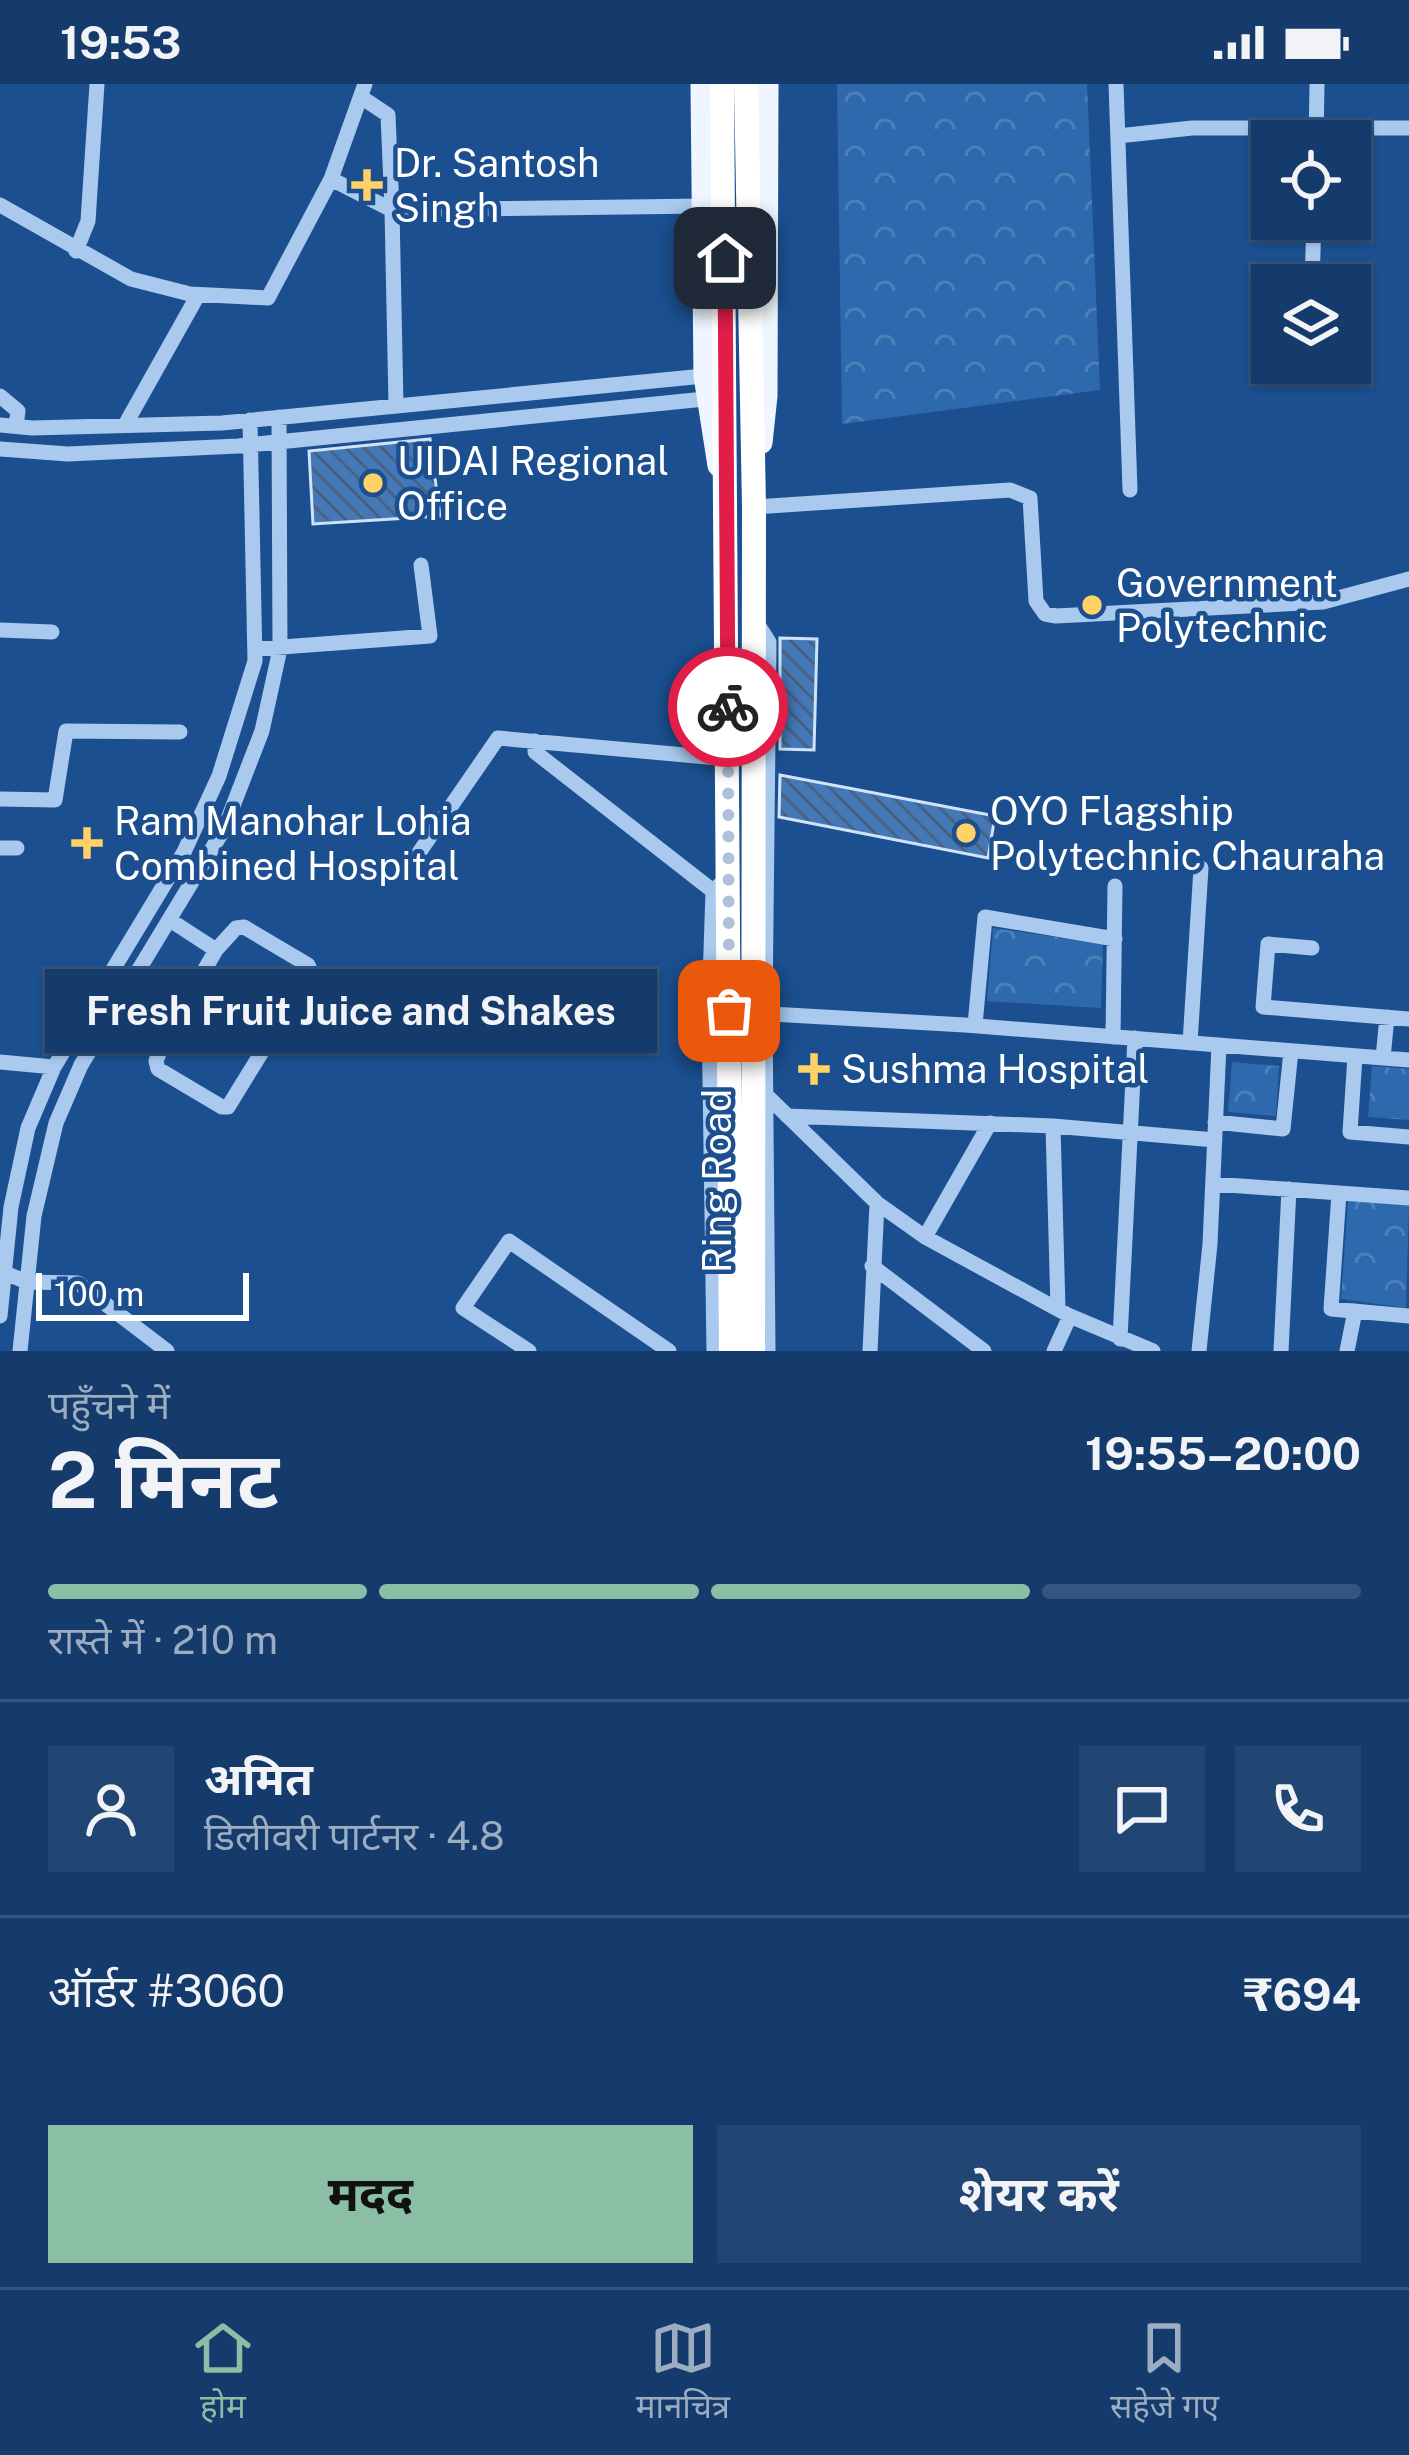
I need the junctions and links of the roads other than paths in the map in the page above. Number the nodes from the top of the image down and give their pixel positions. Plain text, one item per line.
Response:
1 (97, 84) edge
2 (701, 84) edge
3 (722, 84) edge
4 (746, 84) edge
5 (768, 84) edge
6 (1116, 84) edge
7 (1317, 84) edge
8 (363, 90) edge
9 (1316, 120) edge
10 (1409, 128) edge
11 (1251, 131) edge
12 (1371, 131) edge
13 (1118, 136) junction
14 (331, 179) junction
15 (0, 205) edge
16 (704, 206) junction
17 (392, 210) junction
18 (76, 251) junction
19 (198, 295) junction
20 (704, 388) junction
21 (562, 389) junction
22 (0, 396) edge
23 (395, 405) junction
24 (564, 413) junction
25 (279, 417) junction
26 (250, 420) junction
27 (739, 421) junction
28 (125, 425) junction
29 (8, 426) edge
30 (279, 442) junction
31 (251, 445) junction
32 (0, 449) edge
33 (1130, 490) dead end
34 (754, 507) junction
35 (728, 517) junction
36 (254, 560) junction
37 (280, 560) junction
38 (421, 565) dead end
39 (1409, 580) edge
40 (0, 630) edge
41 (52, 632) dead end
42 (255, 649) junction
43 (280, 649) junction
44 (180, 732) dead end
45 (535, 741) junction
46 (728, 759) junction
47 (0, 799) edge
48 (416, 857) dead end
49 (1201, 868) dead end
50 (720, 885) junction
51 (1115, 886) dead end
52 (170, 920) junction
53 (1114, 939) junction
54 (1312, 948) dead end
55 (216, 950) junction
56 (117, 1009) junction
57 (739, 1012) junction
58 (1387, 1017) junction
59 (1409, 1019) edge
60 (976, 1025) junction
61 (1113, 1036) junction
62 (1135, 1038) junction
63 (164, 1040) junction
64 (1190, 1042) junction
65 (1219, 1045) junction
66 (1291, 1051) junction
67 (1355, 1056) junction
68 (1383, 1058) junction
69 (1409, 1060) edge
70 (0, 1062) edge
71 (54, 1066) junction
72 (766, 1096) junction
73 (787, 1116) junction
74 (990, 1123) junction
75 (1054, 1126) junction
76 (1215, 1131) junction
77 (1131, 1135) junction
78 (1409, 1137) edge
79 (1213, 1184) junction
80 (1289, 1190) junction
81 (1339, 1193) junction
82 (1409, 1198) edge
83 (877, 1203) junction
84 (926, 1237) junction
85 (872, 1265) junction
86 (2, 1271) edge
87 (27, 1282) junction
88 (1, 1293) edge
89 (1355, 1311) junction
90 (1064, 1313) junction
91 (0, 1316) edge
92 (1409, 1316) edge
93 (1120, 1340) junction
94 (20, 1351) edge
95 (167, 1351) edge
96 (530, 1351) edge
97 (669, 1351) edge
98 (714, 1351) edge
99 (731, 1351) edge
100 (753, 1351) edge
101 (768, 1351) edge
102 (870, 1351) edge
103 (984, 1351) edge
104 (1054, 1351) edge
105 (1153, 1351) edge
106 (1198, 1351) edge
107 (1281, 1351) edge
108 (1347, 1351) edge

1 - 18 street
2 - 16 main road
3 - 27 highway
4 - 27 highway
5 - 34 main road
6 - 13 street
7 - 9 street
8 - 14 street
8 - 17 street
10 - 12 street
11 - 13 street
13 - 33 street
14 - 17 street
14 - 19 street
15 - 18 street
16 - 17 street
16 - 20 main road
17 - 23 street
18 - 19 street
19 - 28 street
20 - 21 street
20 - 24 street
20 - 35 main road
21 - 23 street
21 - 24 street
22 - 29 street
23 - 25 street
24 - 30 street
25 - 26 street
25 - 30 street
26 - 28 street
26 - 31 street
27 - 34 highway, Ring Road
27 - 35 highway
28 - 29 street
30 - 31 street
30 - 37 street
31 - 32 street
31 - 36 street
34 - 39 street
34 - 57 highway, Ring Road
35 - 46 highway
36 - 37 street
36 - 42 street
37 - 43 street
38 - 43 street
40 - 41 street
42 - 43 street
42 - 71 street
43 - 52 street
44 - 47 street
45 - 46 street
45 - 48 street
45 - 50 street
46 - 50 highway
49 - 64 street
50 - 57 highway
51 - 53 street
52 - 55 street
52 - 56 street
53 - 60 street
53 - 61 street
54 - 58 street
55 - 63 street
55 - 63 street
56 - 63 street
56 - 87 street
57 - 60 street
57 - 72 street
57 - 98 street
57 - 99 highway
57 - 100 highway, Ring Road
58 - 59 street
58 - 68 street
60 - 61 street
61 - 62 street
62 - 64 street
62 - 77 street
64 - 65 street
65 - 66 street
65 - 76 street
66 - 67 street
66 - 76 street
67 - 68 street
67 - 78 street
68 - 69 street
70 - 71 street
71 - 86 street
72 - 73 street
72 - 101 street
73 - 74 street
73 - 83 street
74 - 75 street
74 - 84 street
75 - 77 street
75 - 90 street
76 - 77 street
76 - 79 street
77 - 93 street
79 - 80 street
79 - 106 street
80 - 81 street
80 - 107 street
81 - 82 street
81 - 89 street
83 - 84 street
83 - 85 street
84 - 90 street
85 - 102 street
85 - 103 street
86 - 87 street
86 - 88 street
87 - 88 street
87 - 94 street
87 - 95 street
88 - 91 street
89 - 92 street
89 - 108 street
90 - 93 street
90 - 104 street
93 - 105 street
96 - 97 street

